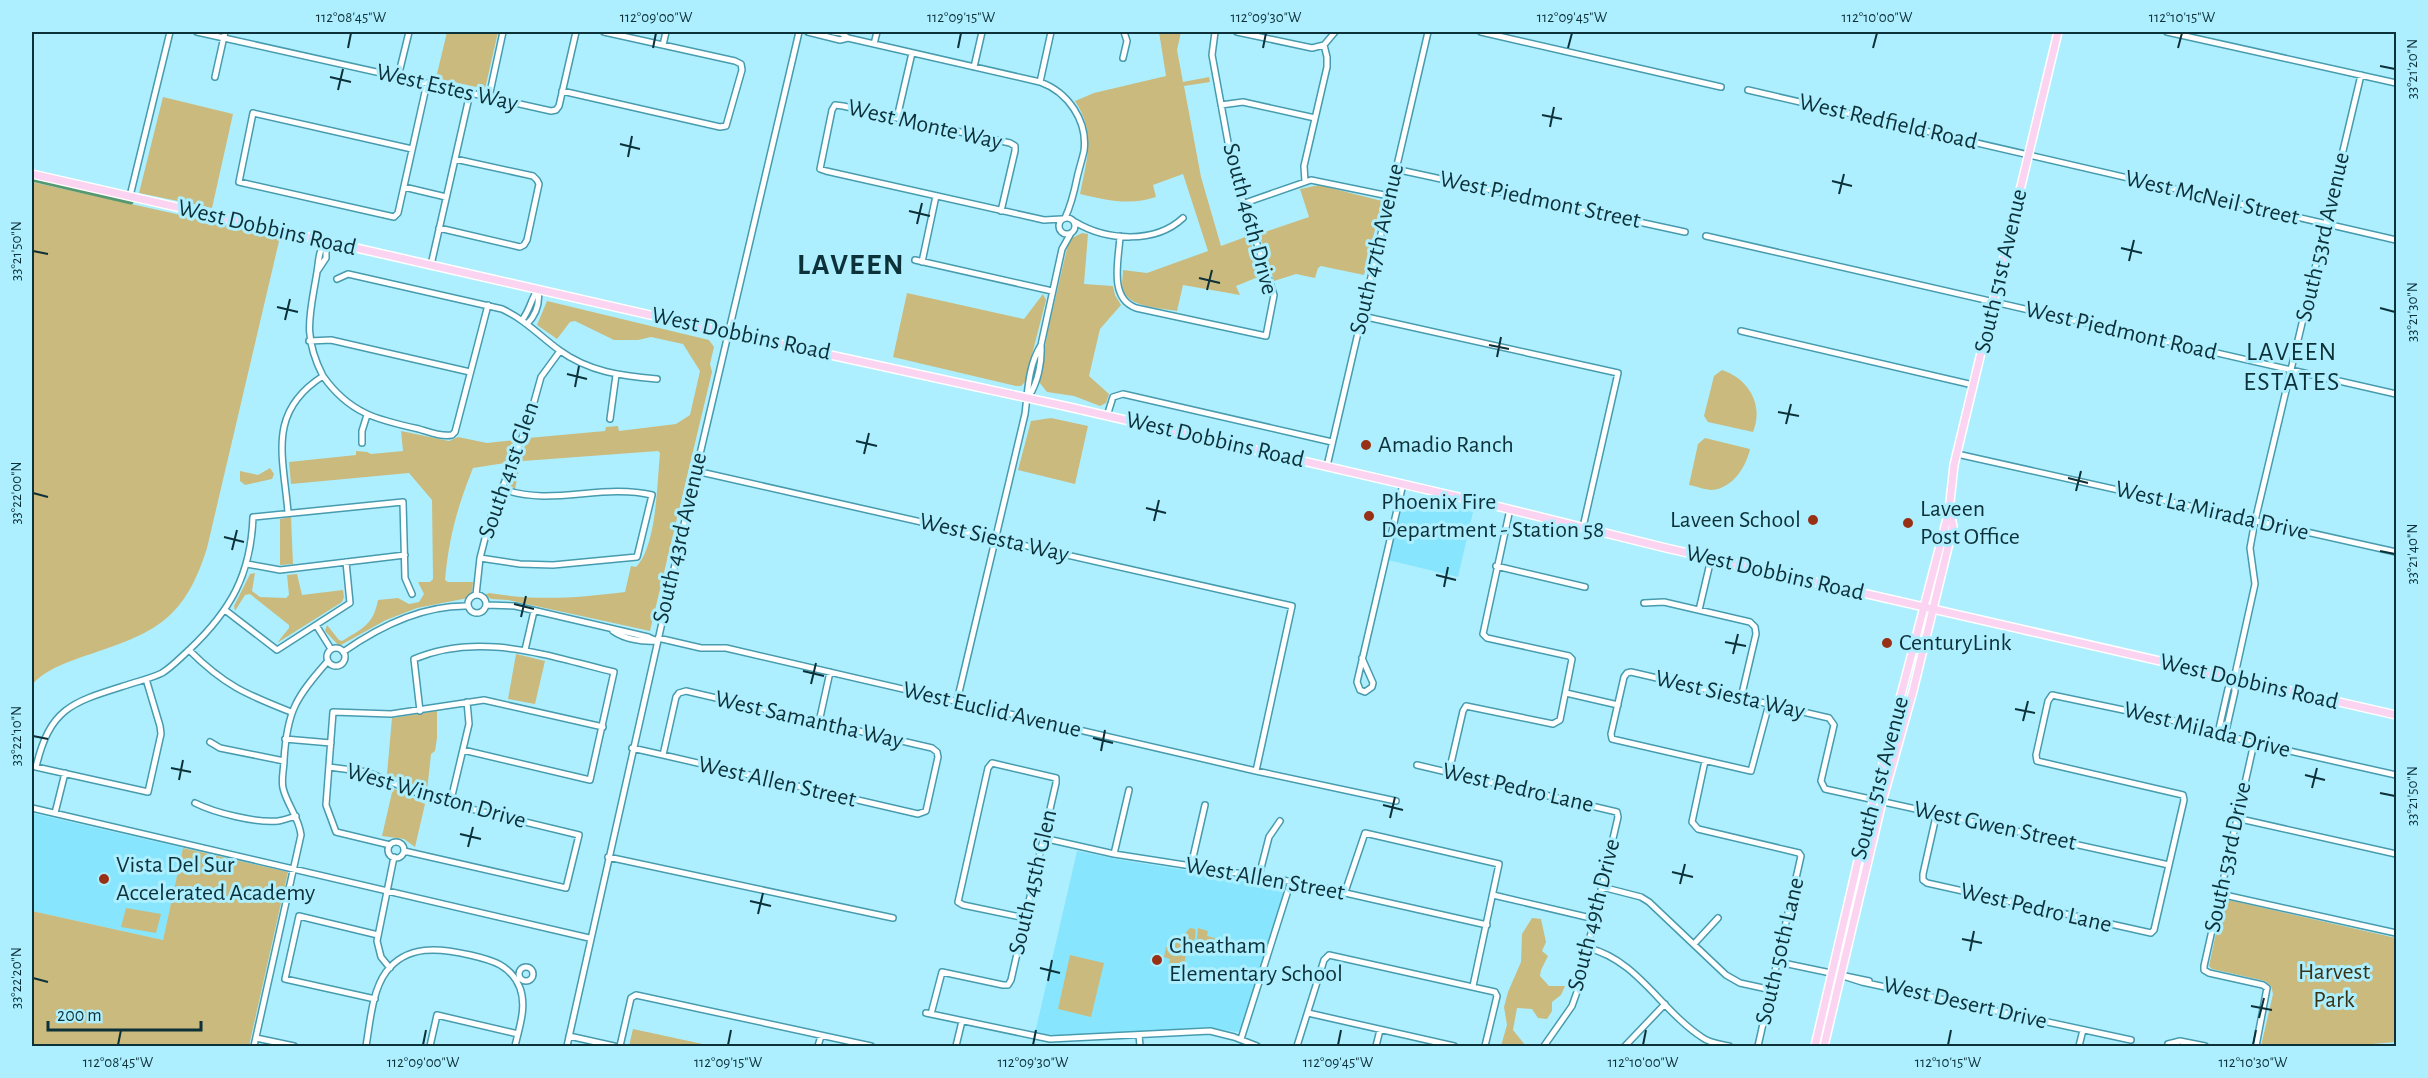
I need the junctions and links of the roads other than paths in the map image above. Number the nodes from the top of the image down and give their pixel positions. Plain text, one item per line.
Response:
1 (170, 32) edge
2 (197, 32) edge
3 (409, 32) edge
4 (503, 32) edge
5 (576, 32) edge
6 (604, 32) edge
7 (666, 32) edge
8 (799, 32) edge
9 (808, 32) edge
10 (832, 32) edge
11 (877, 32) edge
12 (982, 32) edge
13 (1051, 32) edge
14 (1124, 32) edge
15 (1215, 32) edge
16 (1237, 32) edge
17 (1335, 32) edge
18 (1428, 32) edge
19 (1480, 32) edge
20 (2058, 32) edge
21 (2167, 32) edge
22 (225, 35) edge
23 (848, 38) junction
24 (874, 44) junction
25 (663, 45) junction
26 (1324, 45) junction
27 (912, 53) junction
28 (1123, 58) dead end
29 (974, 67) junction
30 (2361, 75) junction
31 (398, 76) junction
32 (215, 77) dead end
33 (1040, 82) junction
34 (427, 83) junction
35 (2397, 83) edge
36 (1721, 87) dead end
37 (1748, 90) dead end
38 (562, 91) junction
39 (470, 93) junction
40 (489, 97) junction
41 (1221, 105) junction
42 (897, 118) junction
43 (1315, 118) junction
44 (412, 149) junction
45 (2029, 154) junction
46 (455, 159) junction
47 (1395, 169) junction
48 (32, 174) edge
49 (1305, 182) junction
50 (404, 187) junction
51 (130, 196) junction
52 (936, 196) junction
53 (1389, 196) junction
54 (446, 197) junction
55 (1242, 204) junction
56 (1072, 205) junction
57 (1001, 211) junction
58 (1183, 218) dead end
59 (1063, 219) junction
60 (1044, 220) junction
61 (1074, 221) junction
62 (2326, 224) junction
63 (440, 228) junction
64 (1060, 229) junction
65 (1090, 230) junction
66 (1685, 232) dead end
67 (1072, 233) junction
68 (1120, 236) junction
69 (1706, 236) dead end
70 (2397, 240) edge
71 (326, 241) junction
72 (1062, 249) junction
73 (915, 260) dead end
74 (922, 262) junction
75 (431, 265) junction
76 (337, 279) dead end
77 (538, 289) junction
78 (1052, 291) junction
79 (1994, 302) junction
80 (488, 305) junction
81 (1362, 316) junction
82 (525, 322) junction
83 (1741, 331) dead end
84 (729, 333) junction
85 (309, 341) junction
86 (560, 351) junction
87 (2291, 370) junction
88 (471, 372) junction
89 (616, 375) junction
90 (323, 376) junction
91 (657, 379) dead end
92 (1973, 386) junction
93 (2397, 394) edge
94 (1028, 398) junction
95 (367, 415) junction
96 (1107, 416) junction
97 (610, 419) dead end
98 (1332, 442) junction
99 (362, 443) dead end
100 (1957, 454) junction
101 (1327, 466) junction
102 (696, 471) junction
103 (1403, 484) junction
104 (502, 489) junction
105 (1510, 509) junction
106 (1949, 511) junction
107 (288, 512) junction
108 (2255, 521) junction
109 (1583, 527) junction
110 (996, 538) junction
111 (2397, 552) edge
112 (405, 555) junction
113 (480, 558) junction
114 (1711, 559) junction
115 (346, 562) junction
116 (247, 564) junction
117 (1496, 566) junction
118 (1585, 587) dead end
119 (412, 594) dead end
120 (476, 596) junction
121 (1644, 603) dead end
122 (486, 605) junction
123 (468, 606) junction
124 (1925, 608) junction
125 (1933, 609) junction
126 (225, 610) junction
127 (1700, 610) junction
128 (534, 611) junction
129 (316, 626) junction
130 (657, 640) junction
131 (189, 650) junction
132 (331, 650) junction
133 (525, 650) junction
134 (344, 652) junction
135 (1362, 658) junction
136 (328, 661) junction
137 (830, 672) junction
138 (146, 679) junction
139 (2234, 679) junction
140 (1566, 693) junction
141 (1902, 696) junction
142 (1741, 698) junction
143 (957, 701) junction
144 (467, 702) junction
145 (1769, 704) junction
146 (1618, 705) junction
147 (420, 711) junction
148 (291, 712) junction
149 (2397, 715) edge
150 (819, 722) junction
151 (603, 727) junction
152 (2218, 733) junction
153 (2225, 735) junction
154 (285, 739) junction
155 (1899, 741) junction
156 (210, 742) dead end
157 (331, 743) junction
158 (2254, 743) junction
159 (632, 748) junction
160 (463, 750) junction
161 (663, 755) junction
162 (284, 761) junction
163 (1706, 761) junction
164 (1418, 765) dead end
165 (329, 767) junction
166 (1256, 771) junction
167 (1449, 772) junction
168 (65, 773) junction
169 (2397, 775) edge
170 (1822, 785) joint
171 (1129, 790) dead end
172 (1873, 800) junction
173 (1396, 801) dead end
174 (1882, 802) junction
175 (195, 803) dead end
176 (450, 804) junction
177 (1205, 805) dead end
178 (32, 808) edge
179 (1617, 812) joint
180 (1937, 812) junction
181 (55, 813) junction
182 (922, 814) joint
183 (296, 816) junction
184 (2236, 818) junction
185 (1280, 821) dead end
186 (1043, 838) junction
187 (390, 845) junction
188 (404, 851) junction
189 (1114, 854) junction
190 (2397, 854) edge
191 (394, 857) junction
192 (608, 857) junction
193 (2169, 865) junction
194 (1191, 866) junction
195 (293, 868) junction
196 (1259, 876) junction
197 (1291, 881) junction
198 (1602, 887) junction
199 (387, 890) junction
200 (1345, 892) junction
201 (2220, 894) junction
202 (1493, 895) junction
203 (893, 918) dead end
204 (1025, 918) junction
205 (1718, 918) dead end
206 (1595, 919) junction
207 (1487, 925) junction
208 (2397, 933) edge
209 (378, 935) junction
210 (590, 938) junction
211 (1694, 944) junction
212 (1588, 948) junction
213 (1778, 962) junction
214 (390, 968) junction
215 (1832, 973) junction
216 (1840, 975) junction
217 (1473, 986) junction
218 (1772, 990) junction
219 (375, 999) junction
220 (1665, 1004) junction
221 (1308, 1013) junction
222 (962, 1021) junction
223 (1380, 1030) junction
224 (2083, 1030) junction
225 (518, 1034) junction
226 (1139, 1035) junction
227 (569, 1036) junction
228 (821, 1036) junction
229 (256, 1038) junction
230 (1037, 1038) junction
231 (1241, 1039) junction
232 (2131, 1040) dead end
233 (2168, 1044) dead end
234 (1036, 1046) edge
235 (1453, 1046) edge
236 (254, 1047) edge
237 (294, 1047) edge
238 (366, 1047) edge
239 (430, 1047) edge
240 (515, 1047) edge
241 (567, 1047) edge
242 (614, 1047) edge
243 (620, 1047) edge
244 (818, 1047) edge
245 (872, 1047) edge
246 (956, 1047) edge
247 (1140, 1047) edge
248 (1257, 1047) edge
249 (1298, 1047) edge
250 (1376, 1047) edge
251 (1485, 1047) edge
252 (1544, 1047) edge
253 (1625, 1047) edge
254 (1729, 1047) edge
255 (1758, 1047) edge
256 (1815, 1047) edge
257 (1824, 1047) edge
258 (2079, 1047) edge
259 (2205, 1047) edge
260 (2256, 1047) edge

1 - 51 street
2 - 22 street, West Estes Way
3 - 31 street
4 - 40 street
5 - 38 street
6 - 25 street
7 - 25 street
8 - 84 street, South 43rd Avenue
9 - 23 street
10 - 23 street
11 - 24 street
12 - 29 street
13 - 33 street
14 - 28 street
15 - 41 street, South 46th Drive
16 - 26 street
17 - 26 street
18 - 47 street, South 47th Avenue
19 - 36 street
20 - 45 main road, South 51st Avenue
21 - 30 street
22 - 31 street, West Estes Way
22 - 32 street
23 - 24 street
24 - 27 street
25 - 38 street
26 - 43 street
27 - 29 street
27 - 42 street
29 - 33 street
30 - 35 street
30 - 62 street, South 53rd Avenue
31 - 34 street, West Estes Way
33 - 56 street
34 - 39 street, West Estes Way
34 - 44 street
37 - 45 street, West Redfield Road
38 - 40 street, West Estes Way
39 - 40 street, West Estes Way
39 - 46 street
41 - 43 street
41 - 55 street, South 46th Drive
42 - 52 street, West Monte Way
42 - 57 street, West Monte Way
43 - 49 street
44 - 50 street
44 - 50 street
45 - 62 street, West McNeil Street
45 - 79 main road, South 51st Avenue
46 - 54 street
46 - 63 street
47 - 53 street, South 47th Avenue
47 - 66 street, West Piedmont Street
48 - 51 main road, West Dobbins Road
49 - 53 street
49 - 55 street
50 - 54 street
51 - 71 main road, West Dobbins Road
52 - 57 street
52 - 74 street
53 - 81 street, South 47th Avenue
54 - 63 street
55 - 68 street, South 46th Drive
56 - 59 street
56 - 61 street
57 - 60 street
58 - 68 street
59 - 60 street
59 - 61 street
59 - 64 street
60 - 64 street
61 - 65 street
61 - 67 street
62 - 70 street, West McNeil Street
62 - 87 street, South 53rd Avenue
63 - 75 street
64 - 67 street
64 - 72 street
65 - 67 street
65 - 68 street
67 - 72 street
69 - 79 street, West Piedmont Road
71 - 75 main road, West Dobbins Road
71 - 85 street
72 - 78 street
73 - 74 street
74 - 78 street
75 - 77 main road, West Dobbins Road
76 - 80 street
77 - 82 street
77 - 84 main road, West Dobbins Road
78 - 94 street
79 - 87 street, West Piedmont Road
79 - 92 main road, South 51st Avenue
80 - 82 street
80 - 88 street
81 - 98 street, South 47th Avenue
81 - 109 street
82 - 86 street
83 - 92 street
84 - 94 main road, West Dobbins Road
84 - 102 street, South 43rd Avenue
85 - 88 street
85 - 90 street
86 - 89 street
86 - 104 street, South 41st Glen
87 - 93 street, West Piedmont Road
87 - 108 street, South 53rd Avenue
88 - 95 street
89 - 91 street
89 - 97 street
90 - 95 street
90 - 107 street
92 - 100 main road, South 51st Avenue
94 - 96 main road, West Dobbins Road
94 - 110 street
95 - 99 street
96 - 98 street
96 - 101 main road, West Dobbins Road
98 - 101 street, South 47th Avenue
100 - 106 main road, South 51st Avenue
100 - 108 street, West La Mirada Drive
101 - 103 main road, West Dobbins Road
102 - 110 street, West Siesta Way
102 - 130 street, South 43rd Avenue
103 - 105 main road, West Dobbins Road
103 - 135 street
104 - 113 street, South 41st Glen
104 - 113 street
105 - 109 main road, West Dobbins Road
105 - 117 street
106 - 124 main road, South 51st Avenue
106 - 125 main road, South 51st Avenue
107 - 112 street
107 - 116 street
108 - 111 street, West La Mirada Drive
108 - 139 street, South 53rd Avenue
109 - 114 main road, West Dobbins Road
110 - 143 street
110 - 166 street, West Siesta Way
112 - 115 street
112 - 119 street
113 - 120 street, South 41st Glen
114 - 124 main road, West Dobbins Road
114 - 127 street
115 - 116 street
115 - 129 street
116 - 126 street
117 - 118 street
117 - 140 street
120 - 122 street
120 - 123 street
121 - 127 street
122 - 123 street, West Euclid Avenue
122 - 128 street, West Euclid Avenue
123 - 134 street, West Euclid Avenue
124 - 125 main road, West Dobbins Road
124 - 141 main road, South 51st Avenue
125 - 139 main road, West Dobbins Road
125 - 155 main road, South 51st Avenue
126 - 129 street
126 - 131 street
127 - 142 street
128 - 130 street, West Euclid Avenue
128 - 133 street
129 - 132 street
130 - 137 street, West Euclid Avenue
130 - 159 street, South 43rd Avenue
131 - 138 street
131 - 148 street
132 - 134 street
132 - 136 street
133 - 147 street
133 - 151 street
134 - 136 street, West Euclid Avenue
135 - 135 street
136 - 148 street
137 - 143 street, West Euclid Avenue
137 - 150 street
138 - 168 street
138 - 168 street
139 - 149 main road, West Dobbins Road
139 - 152 street, South 53rd Avenue
139 - 153 street, South 53rd Avenue
140 - 146 street
140 - 167 street
141 - 155 main road
141 - 172 main road, South 51st Avenue
142 - 145 street, West Siesta Way
142 - 146 street, West Siesta Way
143 - 166 street, West Euclid Avenue
144 - 147 street
144 - 151 street
144 - 160 street
145 - 163 street
145 - 170 street, West Siesta Way
146 - 163 street
147 - 157 street
148 - 154 street
150 - 161 street, West Samantha Way
150 - 182 street, West Samantha Way
151 - 160 street
152 - 153 street, West Milada Drive
152 - 193 street, West Milada Drive
153 - 158 street, West Milada Drive
154 - 157 street, West Winston Drive
154 - 162 street
155 - 174 main road, South 51st Avenue
156 - 162 street
157 - 165 street
158 - 169 street, West Milada Drive
158 - 184 street, South 53rd Drive
159 - 161 street, West Allen Street
159 - 192 street, South 43rd Avenue
160 - 176 street
161 - 182 street, West Allen Street
162 - 183 street
163 - 213 street, South 50th Lane
164 - 167 street, West Pedro Lane
165 - 176 street, West Winston Drive
165 - 187 street
166 - 173 street, West Euclid Avenue
167 - 179 street, West Pedro Lane
168 - 181 street
170 - 172 street, West Gwen Street
171 - 189 street
172 - 174 street, West Gwen Street
172 - 215 main road, South 51st Avenue
174 - 180 street, West Gwen Street
174 - 216 main road, South 51st Avenue
175 - 183 street
176 - 188 street, West Winston Drive
177 - 194 street
178 - 181 street
179 - 198 street, South 49th Drive
180 - 193 street, West Gwen Street
180 - 193 street, West Pedro Lane
181 - 195 street
183 - 195 street
184 - 190 street
184 - 201 street, South 53rd Drive
185 - 196 street
186 - 189 street, West Allen Street
186 - 204 street, South 45th Glen
186 - 204 street, South 45th Glen
187 - 188 street
187 - 191 street
188 - 191 street
189 - 194 street, West Allen Street
191 - 199 street
192 - 203 street
192 - 210 street, South 43rd Avenue
194 - 196 street, West Allen Street
195 - 199 street
195 - 229 street
196 - 197 street, West Allen Street
197 - 200 street, West Allen Street
197 - 231 street
198 - 206 street, South 49th Drive
198 - 211 street
199 - 209 street
199 - 210 street
200 - 202 street
200 - 207 street, West Allen Street
201 - 208 street
201 - 260 street, South 53rd Drive
202 - 206 street
202 - 207 street
204 - 222 street, South 45th Glen
205 - 211 street
206 - 212 street, South 49th Drive
207 - 217 street
209 - 214 street
209 - 219 street
210 - 227 street, South 43rd Avenue
211 - 218 street
212 - 220 street
212 - 252 street, South 49th Drive
213 - 215 street, West Desert Drive
213 - 218 street, South 50th Lane
214 - 219 street
214 - 225 street
215 - 216 street, West Desert Drive
215 - 256 main road, South 51st Avenue
216 - 224 street, West Desert Drive
216 - 257 main road, South 51st Avenue
217 - 221 street
217 - 251 street
218 - 255 street, South 50th Lane
219 - 238 street
220 - 253 street
220 - 254 street
221 - 223 street
221 - 249 street
222 - 230 street
222 - 246 street
223 - 235 street
223 - 250 street
224 - 232 street, West Desert Drive
224 - 258 street
225 - 239 street
225 - 240 street
226 - 230 street
226 - 231 street
226 - 247 street
227 - 241 street, South 43rd Avenue
227 - 242 street
228 - 243 street
228 - 244 street
228 - 245 street
229 - 236 street
229 - 237 street
230 - 234 street
231 - 248 street
233 - 259 street

